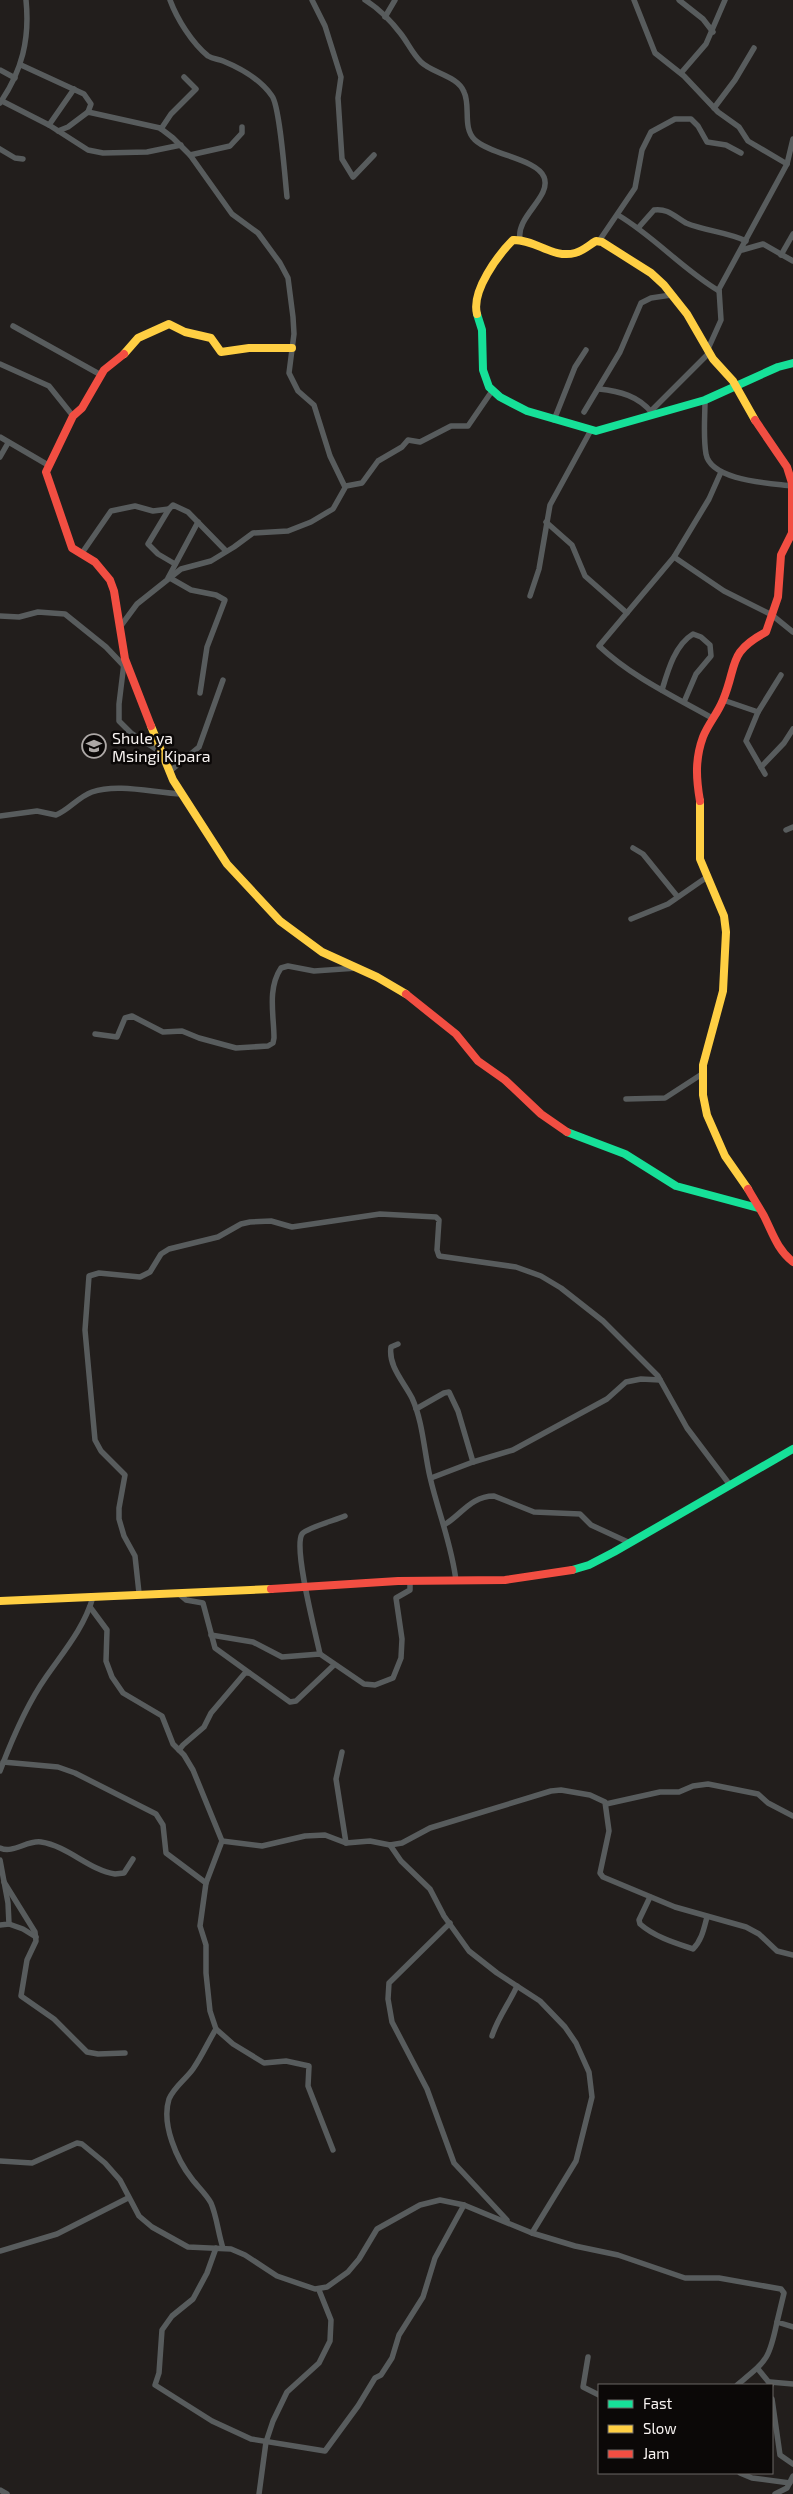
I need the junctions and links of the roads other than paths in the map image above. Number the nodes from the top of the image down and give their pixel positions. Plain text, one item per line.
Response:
1 (26, 0) edge
2 (170, 0) edge
3 (312, 0) edge
4 (365, 0) edge
5 (395, 0) edge
6 (634, 0) edge
7 (679, 0) edge
8 (725, 0) edge
9 (385, 17) junction
10 (712, 32) junction
11 (754, 48) dead end
12 (21, 65) junction
13 (0, 70) edge
14 (681, 73) junction
15 (184, 77) dead end
16 (14, 78) junction
17 (74, 89) junction
18 (1, 102) edge
19 (714, 108) junction
20 (88, 112) junction
21 (49, 125) junction
22 (242, 127) dead end
23 (161, 129) junction
24 (58, 131) junction
25 (793, 139) edge
26 (181, 145) junction
27 (0, 149) edge
28 (741, 153) dead end
29 (190, 155) junction
30 (374, 155) dead end
31 (23, 159) dead end
32 (790, 162) edge
33 (287, 198) dead end
34 (618, 215) junction
35 (639, 227) junction
36 (793, 234) edge
37 (520, 239) junction
38 (599, 241) junction
39 (746, 241) junction
40 (742, 250) junction
41 (781, 255) junction
42 (793, 261) edge
43 (719, 291) junction
44 (671, 295) junction
45 (13, 326) dead end
46 (292, 348) junction
47 (586, 350) dead end
48 (708, 351) junction
49 (793, 363) edge
50 (0, 364) edge
51 (101, 375) junction
52 (737, 387) junction
53 (599, 389) junction
54 (492, 391) junction
55 (705, 400) junction
56 (584, 412) dead end
57 (652, 413) junction
58 (73, 416) junction
59 (554, 420) junction
60 (591, 430) junction
61 (0, 437) edge
62 (8, 443) junction
63 (0, 456) edge
64 (48, 464) junction
65 (721, 472) junction
66 (792, 486) edge
67 (345, 487) junction
68 (169, 509) junction
69 (198, 522) junction
70 (546, 522) junction
71 (791, 540) edge
72 (226, 551) junction
73 (82, 553) junction
74 (674, 556) junction
75 (176, 564) junction
76 (168, 579) junction
77 (530, 596) dead end
78 (627, 613) junction
79 (772, 615) junction
80 (0, 616) edge
81 (119, 629) junction
82 (793, 632) edge
83 (124, 662) junction
84 (781, 675) dead end
85 (223, 680) dead end
86 (662, 690) junction
87 (200, 693) dead end
88 (723, 700) junction
89 (684, 702) junction
90 (758, 712) junction
91 (712, 718) junction
92 (793, 730) edge
93 (162, 752) junction
94 (761, 767) junction
95 (169, 772) junction
96 (765, 774) dead end
97 (182, 794) junction
98 (0, 816) edge
99 (793, 827) edge
100 (786, 830) dead end
101 (634, 848) dead end
102 (707, 877) junction
103 (677, 896) junction
104 (631, 919) dead end
105 (359, 968) junction
106 (95, 1034) dead end
107 (702, 1074) junction
108 (626, 1099) dead end
109 (758, 1208) junction
110 (793, 1262) edge
111 (398, 1344) dead end
112 (660, 1380) junction
113 (416, 1410) junction
114 (793, 1449) edge
115 (473, 1462) junction
116 (430, 1478) junction
117 (730, 1485) junction
118 (344, 1516) dead end
119 (444, 1525) junction
120 (630, 1543) junction
121 (410, 1581) junction
122 (456, 1581) junction
123 (304, 1586) junction
124 (139, 1593) junction
125 (179, 1594) junction
126 (93, 1597) junction
127 (0, 1600) edge
128 (90, 1607) junction
129 (211, 1635) junction
130 (320, 1654) junction
131 (334, 1664) junction
132 (249, 1673) junction
133 (179, 1750) junction
134 (342, 1752) dead end
135 (3, 1762) junction
136 (0, 1771) edge
137 (606, 1804) junction
138 (793, 1816) edge
139 (222, 1841) junction
140 (346, 1843) junction
141 (390, 1845) junction
142 (0, 1848) edge
143 (133, 1859) dead end
144 (0, 1860) edge
145 (4, 1882) junction
146 (206, 1884) junction
147 (650, 1897) junction
148 (707, 1917) junction
149 (450, 1923) junction
150 (9, 1924) junction
151 (0, 1925) edge
152 (36, 1936) junction
153 (793, 1955) edge
154 (517, 1986) junction
155 (216, 2029) junction
156 (492, 2036) dead end
157 (125, 2053) dead end
158 (333, 2150) dead end
159 (0, 2161) edge
160 (128, 2198) junction
161 (464, 2204) junction
162 (508, 2222) junction
163 (532, 2233) junction
164 (216, 2248) junction
165 (223, 2248) junction
166 (0, 2251) edge
167 (319, 2290) junction
168 (777, 2322) junction
169 (793, 2327) edge
170 (588, 2356) dead end
171 (758, 2369) junction
172 (738, 2384) edge
173 (770, 2384) edge
174 (793, 2384) edge
175 (598, 2394) edge
176 (773, 2406) edge
177 (266, 2442) junction
178 (793, 2464) edge
179 (742, 2474) edge
180 (793, 2476) edge
181 (790, 2483) junction
182 (0, 2490) edge
183 (784, 2492) edge
184 (6, 2494) edge
185 (258, 2494) edge
186 (775, 2494) edge

1 - 12 street
2 - 33 street
3 - 30 street
4 - 9 street
5 - 9 street
6 - 14 street
7 - 10 street
8 - 10 street
9 - 37 street
10 - 14 street
11 - 19 street
12 - 16 street
12 - 17 street
13 - 16 street
14 - 19 street
15 - 23 street
16 - 18 street
17 - 20 street
17 - 21 street
18 - 21 street
19 - 32 street
20 - 23 street
20 - 24 street
21 - 24 street
22 - 29 street
23 - 26 street
24 - 26 street
25 - 32 street
26 - 29 street
27 - 31 street
28 - 34 street
29 - 46 street
32 - 39 street
34 - 35 street
34 - 38 street
35 - 39 street
35 - 43 street
36 - 41 street
37 - 38 street
37 - 54 street
38 - 44 street
39 - 40 street
40 - 41 street
40 - 43 street
41 - 42 street
43 - 48 street
44 - 48 street
44 - 53 street
45 - 51 street
46 - 51 street
46 - 67 street
47 - 59 street
48 - 52 street
48 - 57 street
49 - 52 street
50 - 58 street
51 - 58 street
52 - 55 street
52 - 66 street
53 - 56 street
53 - 57 street
54 - 59 street
54 - 67 street
55 - 57 street
55 - 65 street
57 - 60 street
58 - 64 street
59 - 60 street
60 - 70 street
61 - 62 street
62 - 63 street
62 - 64 street
64 - 73 street
65 - 66 street
65 - 74 street
66 - 71 street
67 - 72 street
68 - 69 street
68 - 73 street
68 - 75 street
69 - 72 street
69 - 75 street
70 - 77 street
70 - 78 street
71 - 79 street
72 - 76 street
73 - 81 street
74 - 78 street
74 - 79 street
75 - 76 street
76 - 81 street
76 - 87 street
78 - 86 street
79 - 82 street
79 - 88 street
80 - 83 street
81 - 83 street
83 - 93 street
83 - 93 street
84 - 90 street
85 - 95 street
86 - 89 street
86 - 89 street
88 - 90 street
88 - 91 street
89 - 91 street
90 - 94 street
91 - 102 street
92 - 94 street
93 - 95 street
94 - 96 street
95 - 97 street
97 - 98 street
97 - 105 street
99 - 100 street
101 - 103 street
102 - 103 street
102 - 107 street
103 - 104 street
105 - 106 street
105 - 109 street
107 - 108 street
107 - 109 street
109 - 110 street
111 - 113 street
112 - 115 street
112 - 117 street
112 - 124 street
113 - 115 street
113 - 116 street
114 - 117 street
115 - 116 street
116 - 119 street
117 - 120 street
118 - 123 street
119 - 120 street
119 - 122 street
120 - 122 street
121 - 122 street
121 - 123 street
121 - 131 street
123 - 125 street
123 - 130 street
124 - 125 street
124 - 126 street
125 - 129 street
126 - 127 street
126 - 128 street
128 - 133 street
128 - 135 street
129 - 130 street
129 - 132 street
130 - 131 street
131 - 132 street
132 - 133 street
133 - 139 street
134 - 140 street
135 - 136 street
135 - 146 street
137 - 138 street
137 - 141 street
137 - 147 street
139 - 140 street
139 - 146 street
140 - 141 street
141 - 149 street
142 - 143 street
144 - 145 street
145 - 150 street
145 - 152 street
146 - 155 street
147 - 148 street
147 - 148 street
148 - 153 street
149 - 154 street
149 - 162 street
150 - 151 street
150 - 152 street
152 - 157 street
154 - 156 street
154 - 163 street
155 - 158 street
155 - 165 street
159 - 160 street
160 - 164 street
160 - 166 street
161 - 162 street
161 - 167 street
161 - 177 street
162 - 163 street
163 - 168 street
164 - 165 street
164 - 177 street
165 - 167 street
167 - 177 street
168 - 169 street
168 - 171 street
170 - 175 street
171 - 172 street
171 - 173 street
173 - 174 street
176 - 178 street
177 - 185 street
179 - 181 street
180 - 181 street
181 - 183 street
182 - 184 street
183 - 186 street

